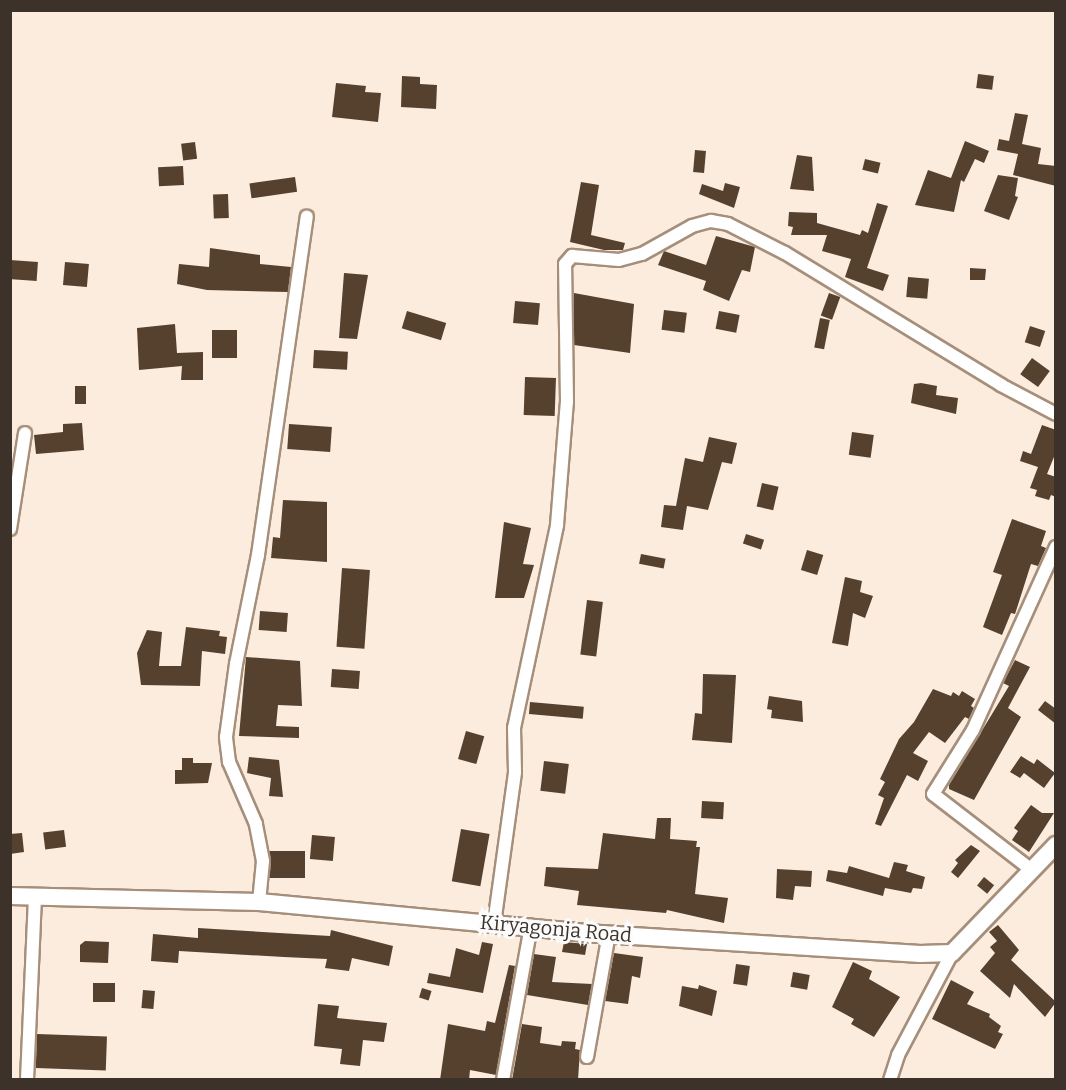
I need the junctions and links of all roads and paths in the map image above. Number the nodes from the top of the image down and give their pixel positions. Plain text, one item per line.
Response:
1 (307, 217) dead end
2 (1056, 414) edge
3 (25, 433) dead end
4 (10, 529) edge
5 (1056, 547) edge
6 (1056, 845) edge
7 (1033, 871) junction
8 (10, 896) edge
9 (35, 896) junction
10 (259, 902) junction
11 (494, 924) junction
12 (531, 926) junction
13 (609, 933) junction
14 (952, 953) junction
15 (587, 1057) dead end
16 (27, 1080) edge
17 (503, 1080) edge
18 (890, 1080) edge

1 - 10 street
2 - 11 street
3 - 4 street
5 - 7 street
6 - 7 street
7 - 14 street
8 - 9 street, Kiryagonja Road
9 - 10 street, Kiryagonja Road
9 - 16 street
10 - 11 street, Kiryagonja Road
11 - 12 street, Kiryagonja Road
12 - 13 street, Kiryagonja Road
12 - 17 street
13 - 14 street, Kiryagonja Road
13 - 15 street
14 - 18 street

